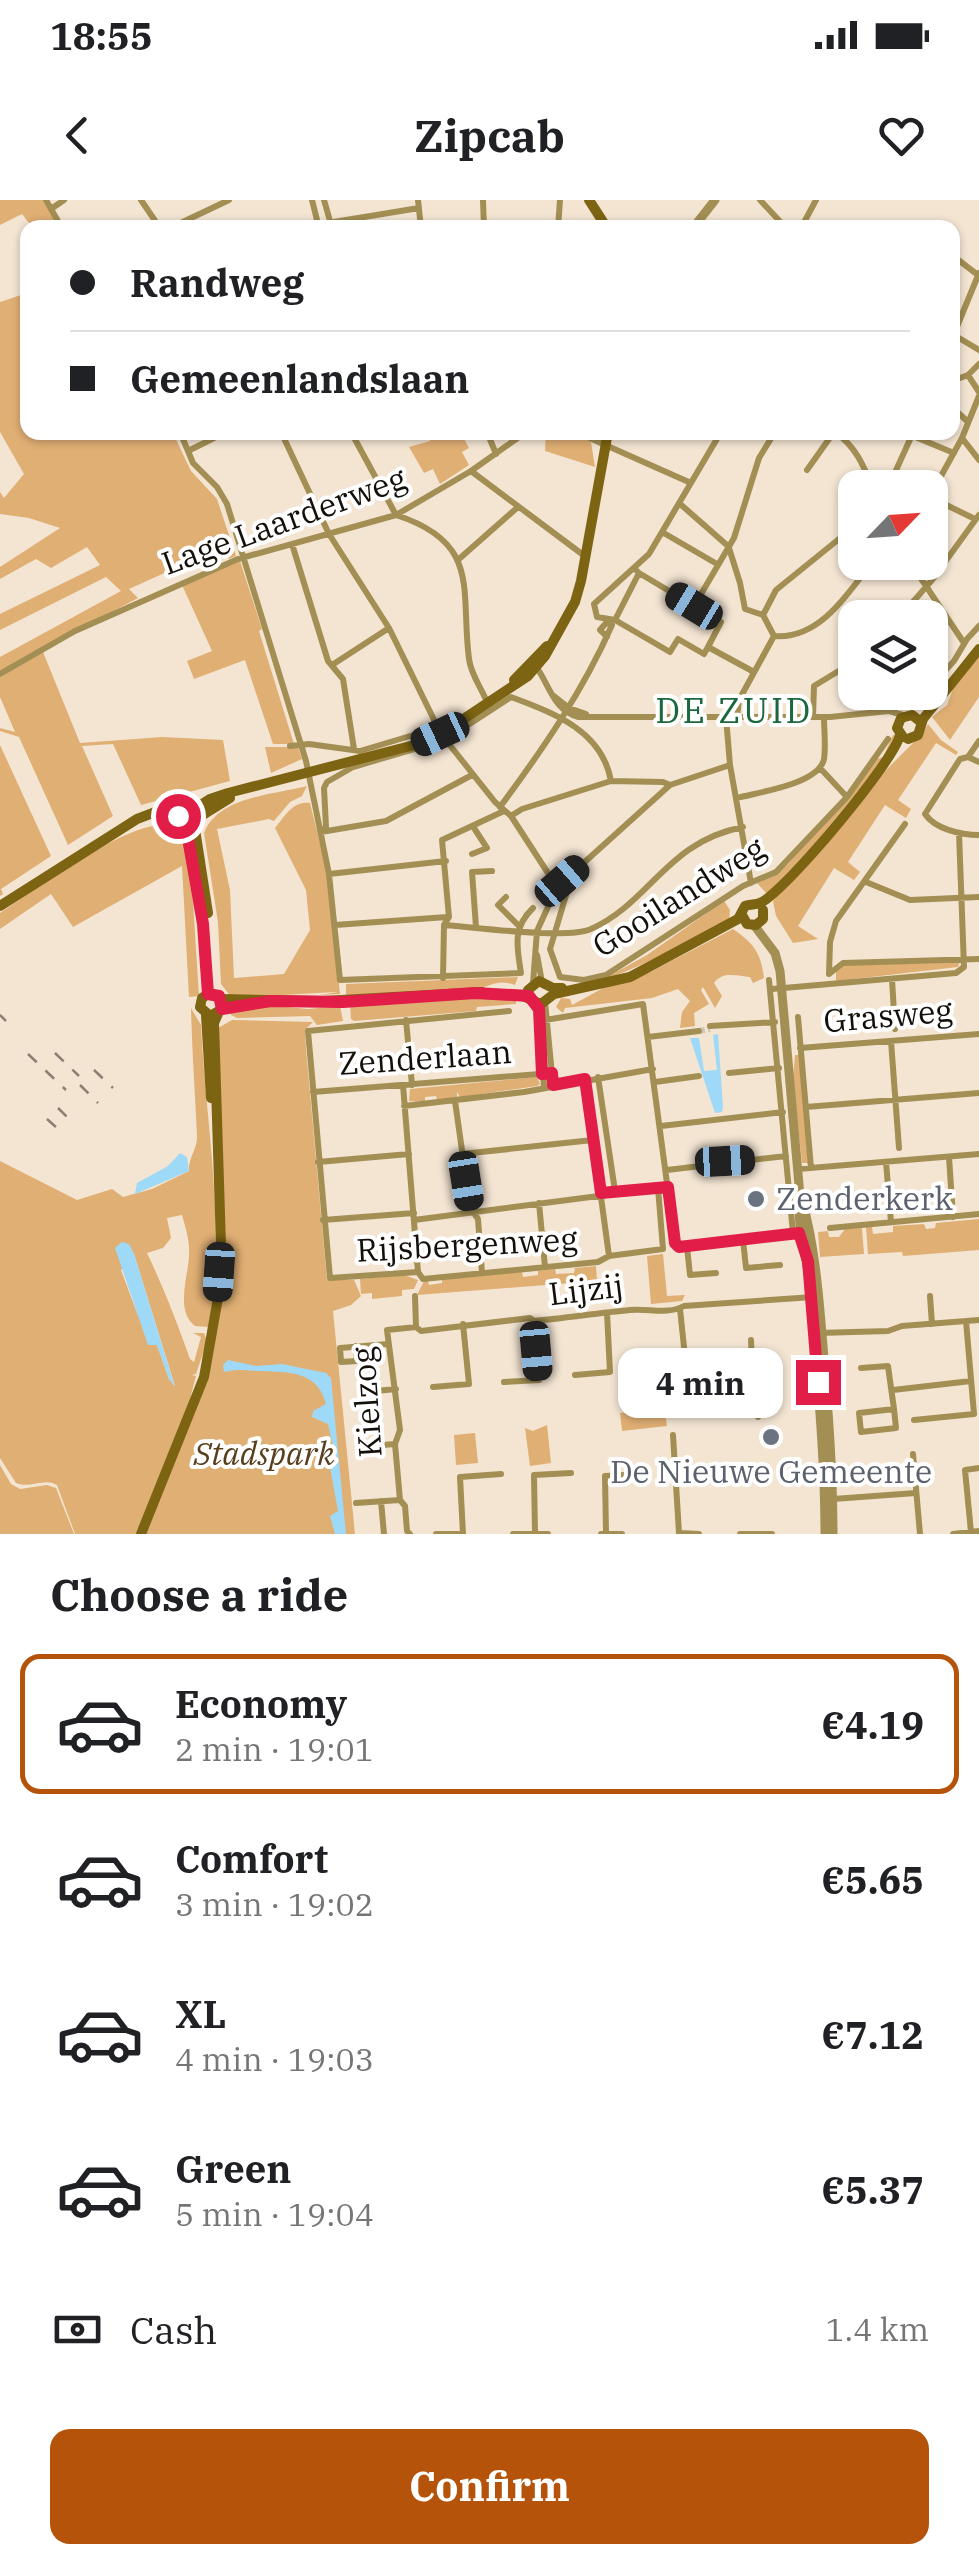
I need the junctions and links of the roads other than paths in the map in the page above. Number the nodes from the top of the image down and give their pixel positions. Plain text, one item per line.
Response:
1 (46, 200) edge
2 (64, 200) edge
3 (229, 200) edge
4 (715, 200) edge
5 (760, 200) edge
6 (419, 204) edge
7 (51, 209) junction
8 (57, 220) edge
9 (188, 220) edge
10 (349, 220) edge
11 (699, 220) edge
12 (779, 220) edge
13 (978, 274) edge
14 (960, 320) edge
15 (979, 364) edge
16 (968, 375) junction
17 (960, 378) edge
18 (979, 394) edge
19 (960, 414) edge
20 (967, 421) junction
21 (962, 438) junction
22 (183, 440) edge
23 (210, 440) edge
24 (285, 440) edge
25 (354, 440) edge
26 (490, 440) edge
27 (515, 440) edge
28 (593, 440) edge
29 (607, 440) edge
30 (716, 440) edge
31 (769, 440) edge
32 (828, 440) edge
33 (846, 440) edge
34 (907, 440) edge
35 (923, 440) edge
36 (606, 446) junction
37 (976, 448) edge
38 (188, 451) junction
39 (954, 453) junction
40 (496, 454) junction
41 (979, 460) edge
42 (807, 470) dead end
43 (866, 470) edge
44 (895, 470) edge
45 (945, 470) edge
46 (472, 472) junction
47 (691, 483) junction
48 (679, 504) junction
49 (948, 504) edge
50 (518, 507) junction
51 (396, 515) junction
52 (977, 517) edge
53 (662, 532) junction
54 (329, 534) junction
55 (838, 540) edge
56 (292, 544) junction
57 (728, 546) junction
58 (243, 557) junction
59 (586, 557) junction
60 (732, 558) junction
61 (459, 559) junction
62 (720, 560) junction
63 (637, 571) junction
64 (858, 580) edge
65 (921, 580) edge
66 (925, 586) junction
67 (914, 600) edge
68 (575, 602) junction
69 (594, 604) junction
70 (694, 606) junction
71 (763, 615) junction
72 (614, 620) junction
73 (979, 626) edge
74 (389, 628) junction
75 (774, 636) junction
76 (607, 638) dead end
77 (964, 643) junction
78 (708, 647) junction
79 (979, 649) edge
80 (332, 665) junction
81 (532, 666) junction
82 (948, 667) edge
83 (838, 671) edge
84 (754, 672) junction
85 (0, 674) edge
86 (510, 691) junction
87 (488, 702) junction
88 (915, 710) edge
89 (566, 713) junction
90 (726, 717) junction
91 (738, 717) junction
92 (814, 717) junction
93 (824, 718) junction
94 (908, 723) junction
95 (441, 734) junction
96 (888, 738) dead end
97 (979, 741) edge
98 (301, 744) junction
99 (290, 746) dead end
100 (354, 749) junction
101 (968, 757) junction
102 (979, 762) edge
103 (730, 766) junction
104 (820, 768) junction
105 (307, 771) junction
106 (472, 775) junction
107 (611, 781) junction
108 (670, 785) junction
109 (847, 797) junction
110 (737, 798) junction
111 (505, 811) junction
112 (199, 812) junction
113 (184, 823) junction
114 (905, 824) dead end
115 (474, 828) junction
116 (743, 828) junction
117 (321, 832) junction
118 (959, 833) junction
119 (979, 835) edge
120 (472, 854) dead end
121 (446, 861) junction
122 (492, 871) dead end
123 (330, 874) junction
124 (866, 882) junction
125 (751, 883) junction
126 (559, 884) junction
127 (506, 897) dead end
128 (979, 897) edge
129 (961, 898) junction
130 (0, 906) edge
131 (533, 908) dead end
132 (754, 916) junction
133 (447, 921) junction
134 (335, 925) junction
135 (476, 927) junction
136 (518, 928) junction
137 (538, 931) junction
138 (554, 934) junction
139 (963, 959) junction
140 (979, 959) edge
141 (830, 974) junction
142 (444, 978) junction
143 (892, 979) junction
144 (825, 983) junction
145 (777, 986) junction
146 (539, 993) junction
147 (214, 1004) junction
148 (509, 1011) dead end
149 (798, 1017) dead end
150 (406, 1020) junction
151 (543, 1021) junction
152 (775, 1022) junction
153 (711, 1028) tunnel mouth
154 (895, 1028) dead end
155 (698, 1030) tunnel mouth
156 (979, 1034) edge
157 (648, 1037) junction
158 (891, 1041) junction
159 (800, 1048) junction
160 (653, 1068) junction
161 (779, 1068) junction
162 (729, 1072) dead end
163 (552, 1073) junction
164 (542, 1074) junction
165 (699, 1076) dead end
166 (598, 1077) junction
167 (585, 1079) junction
168 (655, 1082) junction
169 (407, 1085) junction
170 (553, 1085) junction
171 (544, 1088) junction
172 (312, 1092) junction
173 (979, 1093) edge
174 (895, 1100) junction
175 (455, 1101) junction
176 (404, 1106) junction
177 (806, 1107) junction
178 (782, 1112) junction
179 (661, 1126) junction
180 (594, 1140) junction
181 (899, 1148) dead end
182 (409, 1154) junction
183 (462, 1154) junction
184 (979, 1154) edge
185 (786, 1156) junction
186 (948, 1157) junction
187 (318, 1162) junction
188 (886, 1162) junction
189 (811, 1168) junction
190 (798, 1169) junction
191 (667, 1170) junction
192 (668, 1187) junction
193 (658, 1188) junction
194 (615, 1192) junction
195 (601, 1193) junction
196 (539, 1202) junction
197 (474, 1214) junction
198 (979, 1214) edge
199 (414, 1216) junction
200 (953, 1217) junction
201 (323, 1220) junction
202 (891, 1222) junction
203 (830, 1228) dead end
204 (801, 1233) junction
205 (743, 1240) junction
206 (687, 1247) junction
207 (609, 1256) junction
208 (780, 1264) dead end
209 (545, 1266) junction
210 (418, 1272) junction
211 (716, 1272) dead end
212 (482, 1274) junction
213 (414, 1296) dead end
214 (813, 1296) junction
215 (930, 1296) dead end
216 (680, 1310) junction
217 (607, 1314) junction
218 (979, 1320) edge
219 (534, 1321) junction
220 (966, 1322) junction
221 (463, 1324) junction
222 (932, 1324) junction
223 (416, 1328) junction
224 (819, 1335) junction
225 (750, 1340) dead end
226 (388, 1344) junction
227 (356, 1346) dead end
228 (752, 1362) junction
229 (686, 1366) junction
230 (648, 1368) dead end
231 (861, 1368) dead end
232 (575, 1375) dead end
233 (504, 1382) dead end
234 (970, 1382) junction
235 (433, 1388) dead end
236 (396, 1389) junction
237 (893, 1390) junction
238 (366, 1392) dead end
239 (894, 1409) junction
240 (758, 1418) dead end
241 (914, 1420) dead end
242 (674, 1435) dead end
243 (395, 1444) junction
244 (370, 1446) dead end
245 (912, 1454) dead end
246 (979, 1468) edge
247 (571, 1473) dead end
248 (501, 1474) dead end
249 (642, 1474) dead end
250 (916, 1494) junction
251 (400, 1500) junction
252 (829, 1500) junction
253 (381, 1501) junction
254 (356, 1503) dead end
255 (535, 1532) edge
256 (975, 1532) edge
257 (679, 1533) edge
258 (142, 1534) edge
259 (384, 1534) edge
260 (410, 1534) edge
261 (436, 1534) edge
262 (460, 1534) edge
263 (514, 1534) edge
264 (548, 1534) edge
265 (604, 1534) edge
266 (622, 1534) edge
267 (698, 1534) edge
268 (740, 1534) edge
269 (772, 1534) edge
270 (825, 1534) edge
271 (833, 1534) edge
272 (920, 1534) edge
273 (952, 1534) edge

1 - 7 street
2 - 7 street
3 - 9 street
4 - 11 street
5 - 12 street
6 - 10 street
7 - 8 street
13 - 14 street
15 - 16 street
16 - 17 street
16 - 18 street
18 - 20 street
19 - 20 street
20 - 21 street
21 - 37 street
21 - 39 street
22 - 38 street
23 - 38 street
24 - 54 street
25 - 51 street
26 - 40 street
27 - 40 street, Lage Laarderweg
28 - 36 street
29 - 36 main road
30 - 47 street
31 - 57 street
32 - 42 street
33 - 43 street
34 - 44 street
35 - 39 street
36 - 47 street
36 - 59 main road
37 - 41 street
38 - 58 street
39 - 45 street
40 - 46 street, Lage Laarderweg
46 - 50 street
46 - 51 street, Lage Laarderweg
47 - 48 street
48 - 53 street
48 - 57 street
49 - 52 street
50 - 59 street
50 - 61 street
51 - 54 street, Lage Laarderweg
51 - 61 street
52 - 66 street
53 - 62 street
53 - 63 street
54 - 56 street, Lage Laarderweg
54 - 74 street
55 - 71 street
56 - 58 street, Lage Laarderweg
56 - 80 street
57 - 60 street
57 - 62 street
58 - 85 street, Lage Laarderweg
58 - 98 street
59 - 68 main road
60 - 62 street
60 - 71 street
61 - 87 street
62 - 70 street
63 - 69 street
63 - 70 street
63 - 72 street
64 - 75 street
65 - 66 street
66 - 67 street
66 - 77 street
68 - 69 street
68 - 81 main road
69 - 72 street
70 - 78 street
71 - 75 street
72 - 78 street
73 - 77 street
74 - 80 street
74 - 95 street
75 - 84 street
76 - 89 street
77 - 82 street
78 - 84 street
79 - 94 main road, Gooilandweg
80 - 100 street
81 - 86 main road
81 - 89 street
83 - 92 street
84 - 91 street
86 - 87 main road
86 - 89 street
86 - 95 street
87 - 95 main road
88 - 94 street, Gooilandweg
89 - 90 street
89 - 107 street
89 - 111 street
90 - 91 street
90 - 103 street
91 - 92 street
92 - 93 street
93 - 94 street
93 - 104 street
94 - 132 main road, Gooilandweg
95 - 100 street
95 - 105 main road
95 - 106 street
95 - 117 street
96 - 109 street, Gooilandweg
97 - 101 street
98 - 99 street
98 - 100 street
98 - 105 street
101 - 102 street
101 - 118 street
103 - 108 street
103 - 110 street
104 - 109 street
104 - 110 street
105 - 112 main road
105 - 117 street
106 - 111 street
106 - 117 street
107 - 108 street
107 - 111 street
108 - 126 street
109 - 125 street, Gooilandweg
110 - 116 street
111 - 115 street
111 - 126 street
112 - 113 main road
112 - 113 main road
113 - 130 main road
113 - 147 main road
114 - 124 street
115 - 120 street
115 - 121 street
116 - 125 street
116 - 138 street
117 - 123 street
118 - 119 street
118 - 129 street
121 - 123 street
121 - 133 street
122 - 135 street
123 - 134 street
124 - 129 street
124 - 141 street
125 - 138 street, Gooilandweg
126 - 137 street
126 - 138 street
127 - 136 street
128 - 129 street
129 - 139 street
131 - 136 street
132 - 145 street
132 - 146 main road, Gooilandweg
133 - 134 street
133 - 135 street
133 - 142 street
134 - 142 street
135 - 136 street
136 - 137 street
136 - 142 street
137 - 138 street
137 - 146 street
139 - 140 street
139 - 141 street
139 - 143 street
141 - 144 street
143 - 144 street
143 - 154 street
144 - 145 street
145 - 152 street
145 - 190 street
146 - 147 main road, Gooilandweg
146 - 151 street
147 - 258 main road
148 - 150 street
149 - 159 street
150 - 169 street
150 - 172 street
151 - 157 street
151 - 163 street
151 - 164 street
152 - 153 street
152 - 161 street
155 - 157 street
156 - 158 street, Grasweg
157 - 160 street
158 - 159 street, Grasweg
158 - 174 street
159 - 177 street
160 - 166 street, Zenderlaan
160 - 168 street
161 - 162 street
161 - 178 street
163 - 164 street, Zenderlaan
163 - 170 street
164 - 169 street, Zenderlaan
164 - 171 street
165 - 168 street
166 - 167 street, Zenderlaan
166 - 194 street
167 - 170 street, Zenderlaan
167 - 180 street
168 - 179 street
169 - 172 street, Zenderlaan
169 - 176 street
170 - 171 street, Zenderlaan
171 - 175 street, Zenderlaan
172 - 187 street
173 - 174 street
174 - 177 street
174 - 181 street
175 - 176 street, Zenderlaan
175 - 183 street
176 - 182 street
177 - 189 street
178 - 179 street
178 - 185 street
179 - 191 street
180 - 183 street
180 - 195 street
182 - 187 street
182 - 199 street
183 - 197 street
184 - 186 street
185 - 191 street
185 - 204 street
186 - 188 street
186 - 200 street
187 - 201 street
188 - 189 street
188 - 202 street
189 - 190 street
190 - 204 street
191 - 192 street
192 - 193 street
192 - 206 street
193 - 194 street
193 - 207 street, Rijsbergenweg
194 - 195 street
195 - 196 street
195 - 207 street
196 - 197 street
196 - 209 street
197 - 199 street
197 - 212 street
198 - 200 street
199 - 201 street
199 - 210 street
200 - 202 street
201 - 210 street, Rijsbergenweg
202 - 203 street
204 - 205 street
204 - 214 street
205 - 206 street
205 - 208 street
206 - 211 street
207 - 209 street, Rijsbergenweg
209 - 212 street, Rijsbergenweg
210 - 212 street, Rijsbergenweg
213 - 223 street
214 - 216 street, Lijzij
214 - 224 street
215 - 222 street
216 - 217 street, Lijzij
216 - 229 street
217 - 219 street, Lijzij
217 - 232 street
218 - 220 street
219 - 221 street, Lijzij
219 - 233 street
220 - 222 street
220 - 234 street
221 - 223 street, Lijzij
221 - 235 street
222 - 224 street
223 - 226 street, Kielzog
224 - 252 street
225 - 228 street
226 - 227 street
226 - 236 street, Kielzog
228 - 229 street
228 - 240 street
229 - 230 street
231 - 237 street
234 - 237 street
234 - 241 street
236 - 238 street
236 - 243 street, Kielzog
237 - 239 street
239 - 239 street
242 - 257 street
243 - 244 street
243 - 251 street, Kielzog
245 - 250 street
246 - 256 street
247 - 255 street
248 - 262 street
249 - 265 street
250 - 252 street
250 - 272 street
251 - 253 street
251 - 260 street, Kielzog
252 - 270 street
252 - 271 street
253 - 254 street
253 - 259 street
255 - 263 street
255 - 264 street
256 - 273 street
257 - 267 street
261 - 262 street
265 - 266 street
268 - 269 street

